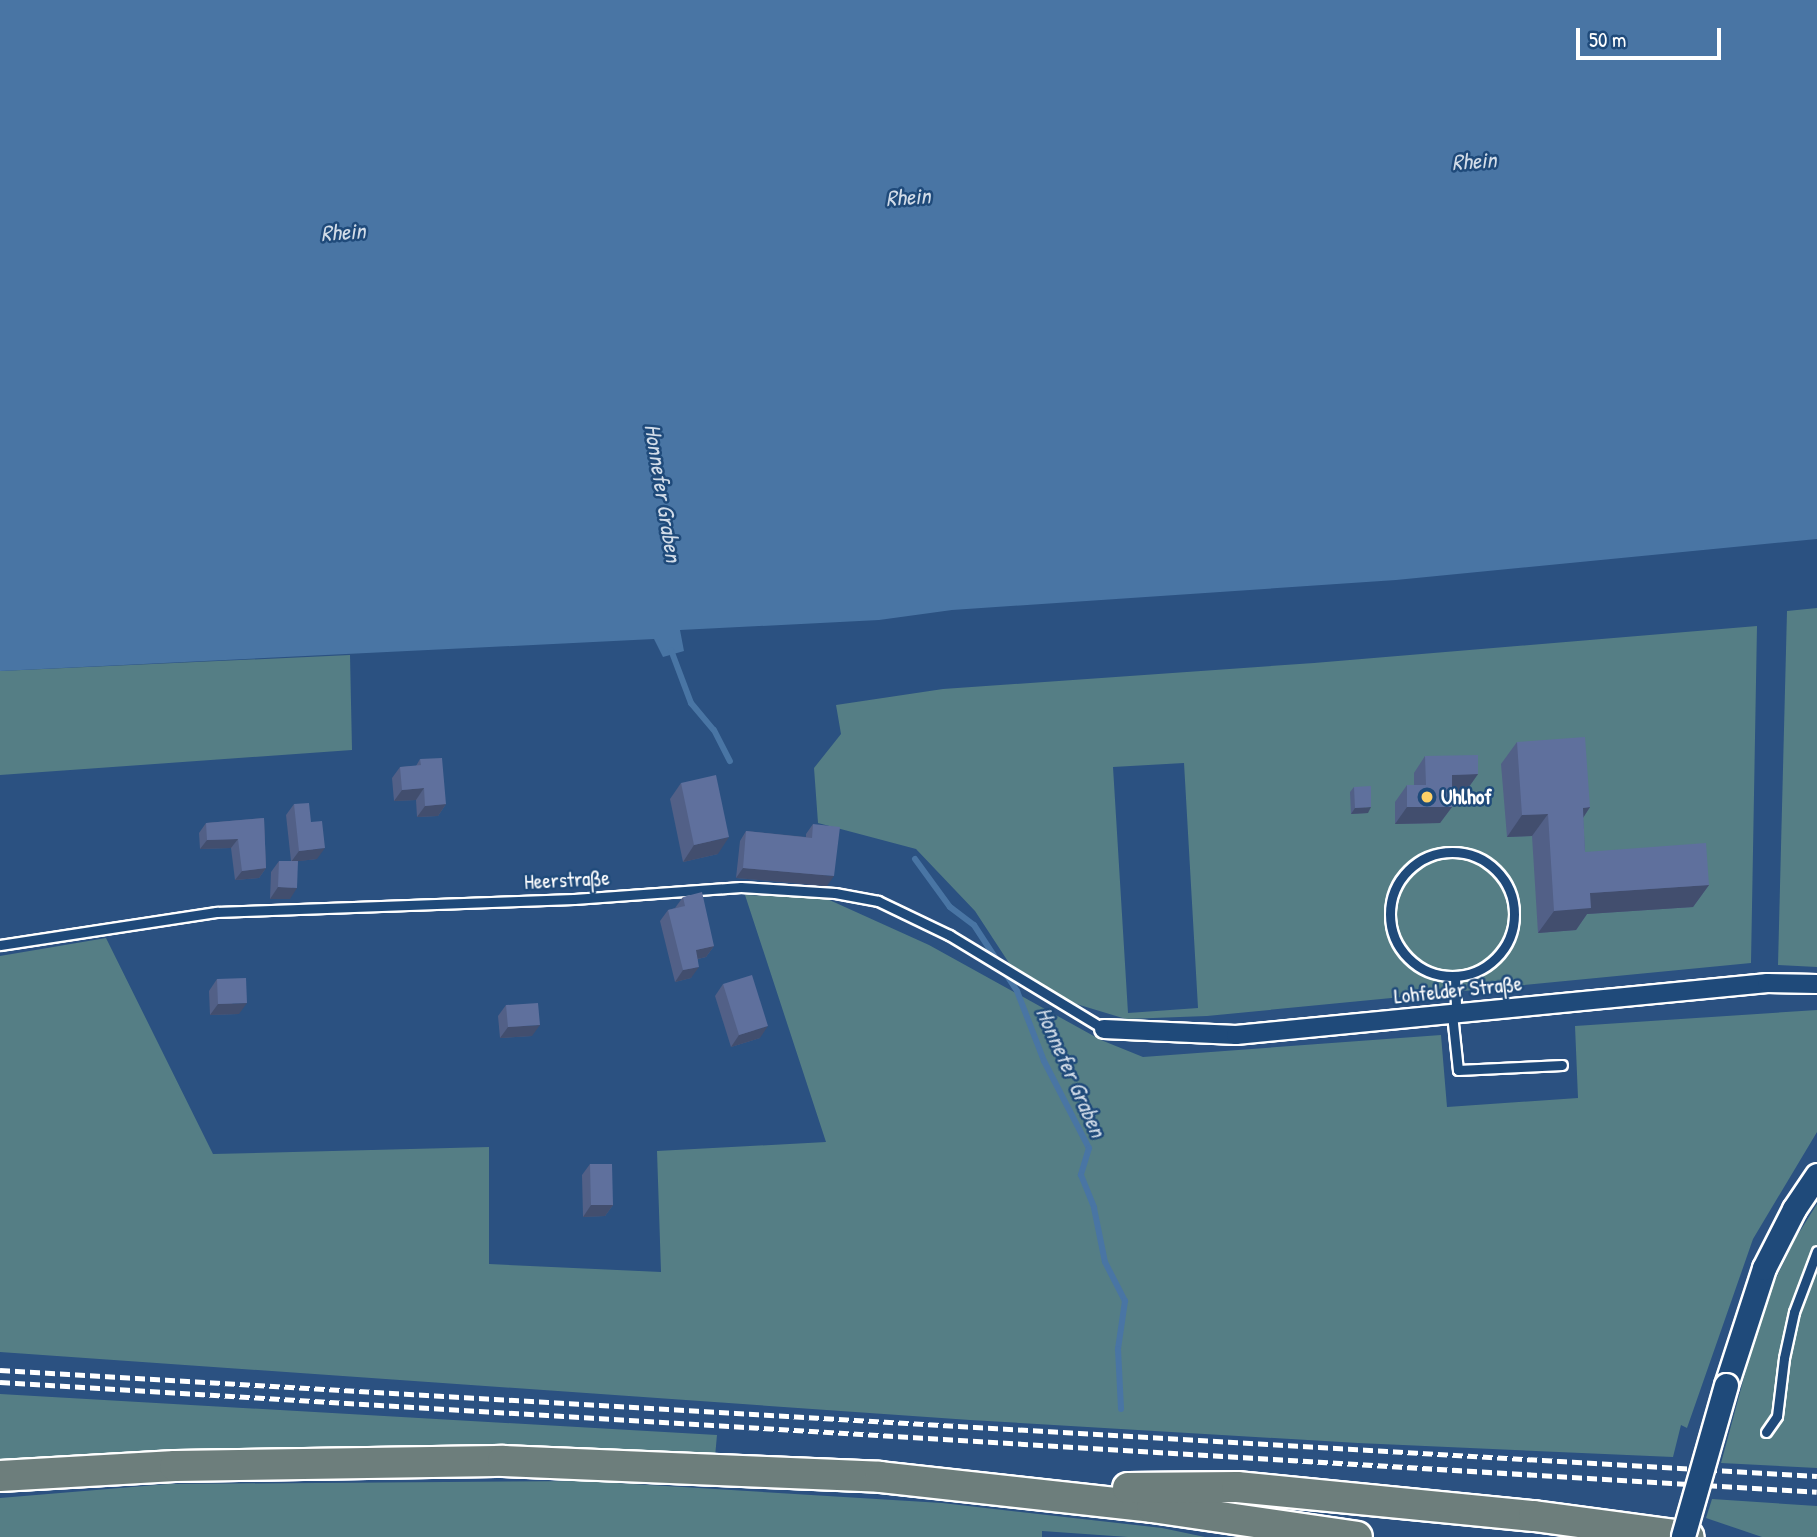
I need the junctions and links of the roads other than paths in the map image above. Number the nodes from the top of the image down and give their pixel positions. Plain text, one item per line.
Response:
1 (0, 945) edge
2 (1455, 977) junction
3 (1817, 984) edge
4 (1454, 1014) junction
5 (1104, 1028) joint
6 (1562, 1065) dead end
7 (1817, 1175) edge
8 (1817, 1251) edge
9 (1766, 1432) dead end
10 (0, 1476) edge
11 (1001, 1490) junction
12 (1357, 1537) edge
13 (1685, 1537) edge

1 - 5 lane, Heerstraße
2 - 2 lane
2 - 4 lane
3 - 4 street, Lohfelder Straße
4 - 5 street, Lohfelder Straße
4 - 6 lane
7 - 13 street, bridge
8 - 9 lane
10 - 11 main road
11 - 12 main road
11 - 13 main road

